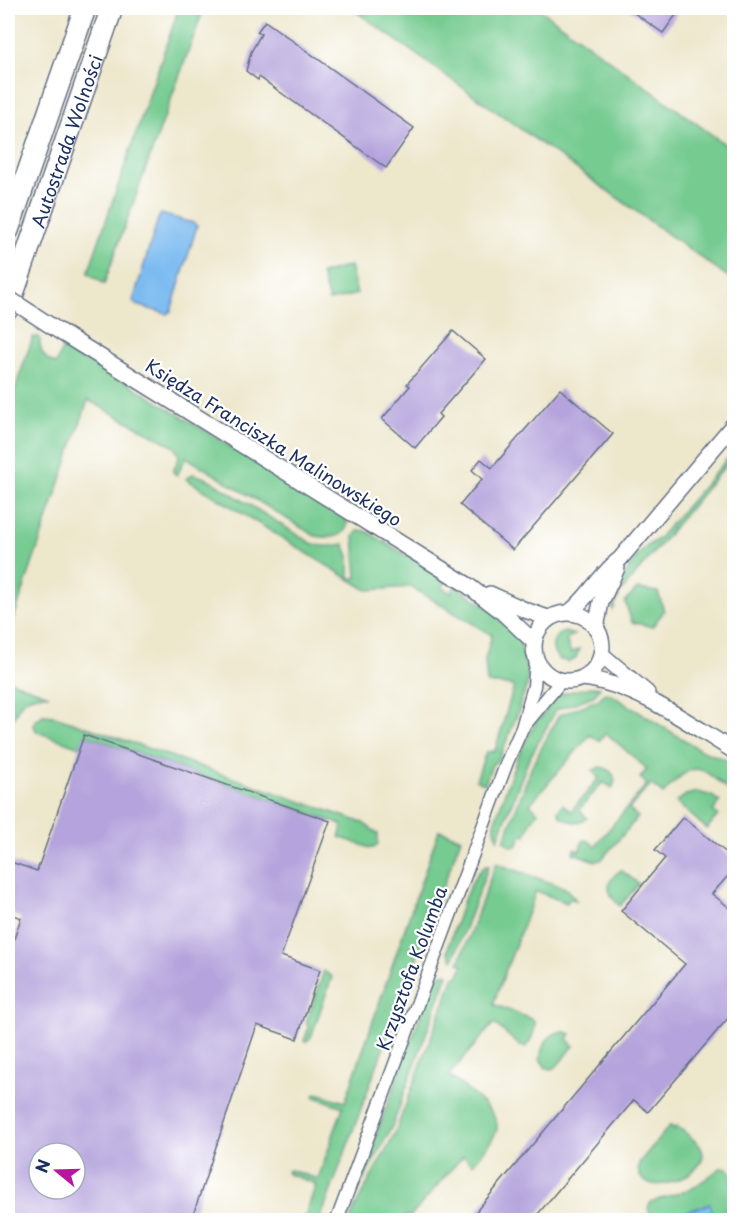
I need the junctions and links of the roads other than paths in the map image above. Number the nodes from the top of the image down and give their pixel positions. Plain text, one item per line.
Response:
1 (85, 8) edge
2 (112, 8) edge
3 (8, 230) edge
4 (8, 298) edge
5 (8, 308) edge
6 (735, 424) edge
7 (620, 559) junction
8 (466, 584) junction
9 (570, 612) junction
10 (548, 618) junction
11 (596, 628) junction
12 (534, 642) junction
13 (602, 654) junction
14 (536, 660) junction
15 (583, 678) junction
16 (561, 681) junction
17 (659, 705) junction
18 (522, 728) junction
19 (735, 751) edge
20 (336, 1221) edge

1 - 3 highway, Autostrada Wolności
2 - 5 highway, Autostrada Wolności
4 - 8 street, Księdza Franciszka Malinowskiego, bridge
6 - 7 street
7 - 9 street
7 - 11 street
8 - 10 street, Księdza Franciszka Malinowskiego
8 - 12 street, Księdza Franciszka Malinowskiego
9 - 10 street
9 - 11 street
10 - 12 street
11 - 13 street
12 - 14 street
13 - 15 street
13 - 17 street
14 - 16 street
14 - 18 street, Krzysztofa Kolumba
15 - 16 street
15 - 17 street
16 - 18 street, Krzysztofa Kolumba
17 - 19 street
18 - 20 street, Krzysztofa Kolumba

